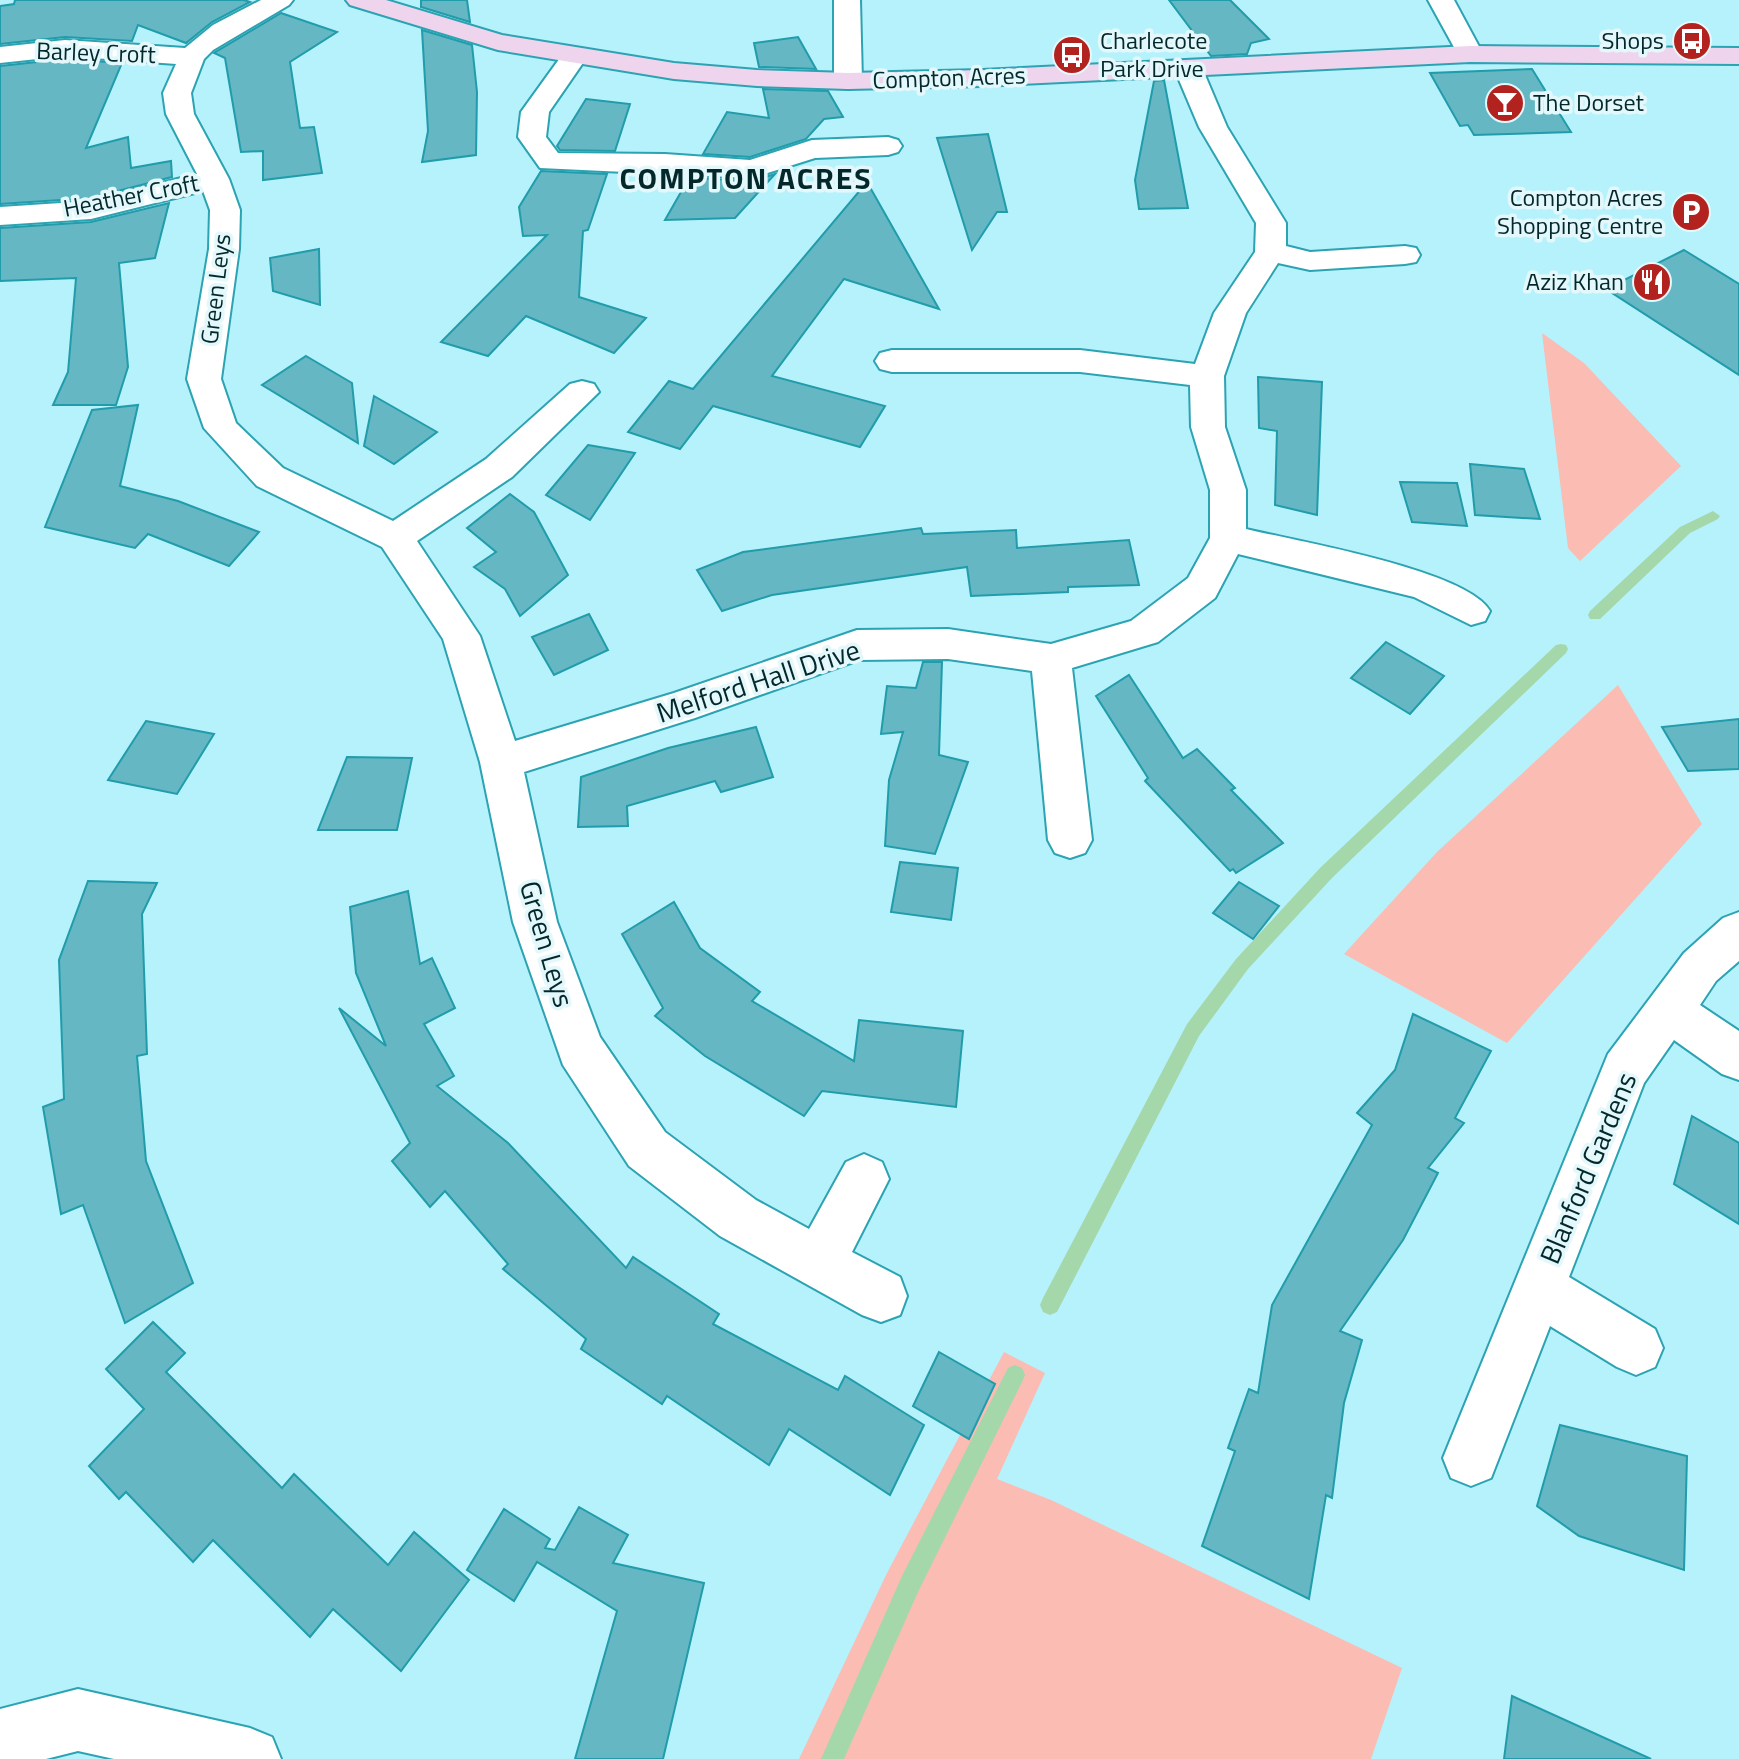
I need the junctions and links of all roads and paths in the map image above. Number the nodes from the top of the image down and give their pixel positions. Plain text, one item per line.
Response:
1 (280, 0) edge
2 (359, 0) edge
3 (847, 0) edge
4 (1441, 0) edge
5 (1470, 54) junction
6 (0, 55) edge
7 (1739, 56) edge
8 (192, 57) junction
9 (574, 57) junction
10 (1188, 68) junction
11 (848, 81) junction
12 (888, 146) dead end
13 (214, 179) junction
14 (0, 216) edge
15 (1270, 252) junction
16 (1405, 255) dead end
17 (892, 361) dead end
18 (1207, 376) junction
19 (582, 392) dead end
20 (395, 538) junction
21 (1228, 538) junction
22 (1471, 611) dead end
23 (1051, 659) junction
24 (501, 762) junction
25 (1070, 840) dead end
26 (1739, 932) edge
27 (1669, 1010) junction
28 (1739, 1058) edge
29 (864, 1179) dead end
30 (819, 1262) junction
31 (1538, 1288) junction
32 (881, 1296) dead end
33 (1636, 1348) dead end
34 (1471, 1458) dead end
35 (0, 1740) edge
36 (250, 1759) edge

1 - 8 street, Green Leys
2 - 9 street, Compton Acres
3 - 11 street
4 - 5 street
5 - 7 street, Compton Acres
5 - 10 street, Compton Acres
6 - 8 street, Barley Croft
8 - 13 street, Green Leys
9 - 11 street, Compton Acres
9 - 12 street
10 - 11 street, Compton Acres
10 - 15 street
13 - 14 street, Heather Croft
13 - 20 street, Green Leys
15 - 16 street
15 - 18 street, Melford Hall Drive
17 - 18 street
18 - 21 street, Melford Hall Drive
19 - 20 street
20 - 24 street, Green Leys
21 - 22 street
21 - 23 street, Melford Hall Drive
23 - 24 street, Melford Hall Drive
23 - 25 street
24 - 30 street, Green Leys
26 - 27 street, Blanford Gardens
27 - 28 street
27 - 31 street, Blanford Gardens
29 - 30 street
30 - 32 street, Green Leys
31 - 33 street, Blanford Gardens
31 - 34 street, Blanford Gardens
35 - 36 street

